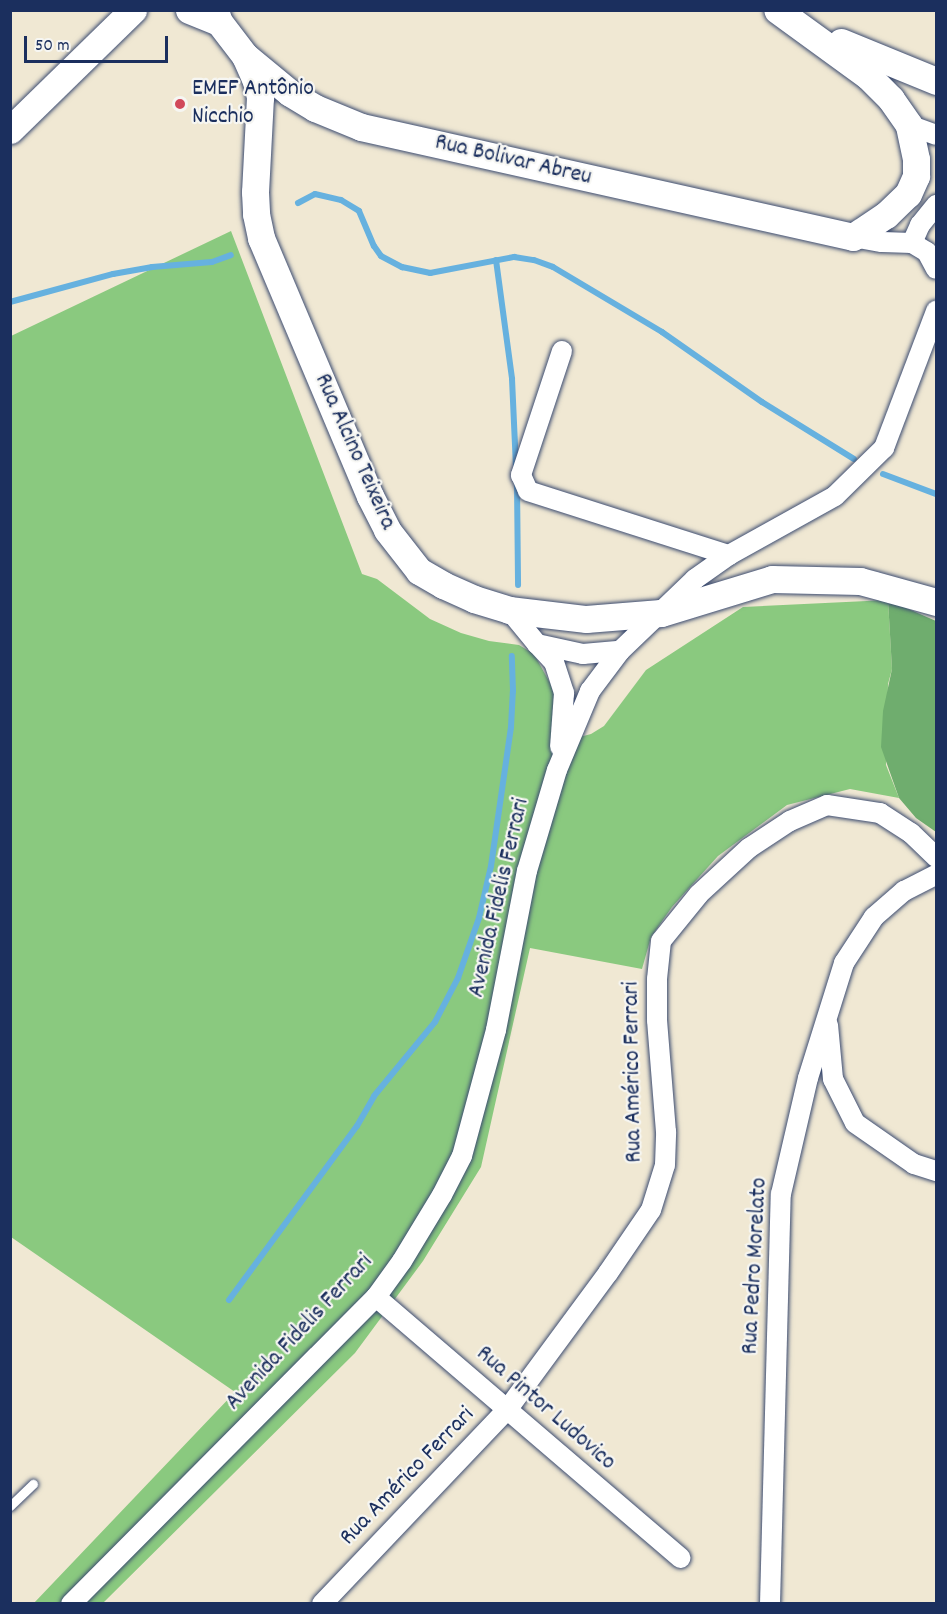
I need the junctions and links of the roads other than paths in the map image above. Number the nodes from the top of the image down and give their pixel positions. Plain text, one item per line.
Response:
1 (189, 10) edge
2 (779, 10) edge
3 (135, 13) edge
4 (217, 16) edge
5 (245, 56) junction
6 (936, 81) edge
7 (909, 125) junction
8 (10, 130) edge
9 (936, 135) edge
10 (908, 195) junction
11 (936, 206) edge
12 (916, 234) junction
13 (853, 237) junction
14 (936, 268) edge
15 (936, 311) edge
16 (562, 351) dead end
17 (729, 555) junction
18 (936, 602) edge
19 (509, 609) junction
20 (661, 613) junction
21 (537, 644) junction
22 (620, 651) junction
23 (557, 770) junction
24 (936, 857) edge
25 (936, 875) edge
26 (826, 1014) junction
27 (936, 1171) edge
28 (376, 1297) junction
29 (507, 1410) junction
30 (33, 1484) dead end
31 (10, 1506) edge
32 (681, 1558) dead end
33 (71, 1604) edge
34 (322, 1604) edge
35 (770, 1604) edge

1 - 4 main road
2 - 6 main road
2 - 7 main road
3 - 8 main road
4 - 5 main road, Rua Bolivar Abreu
5 - 13 main road, Rua Bolivar Abreu
5 - 19 main road, Rua Alcino Teixeira
7 - 9 street
7 - 10 main road
10 - 12 street
10 - 13 main road
11 - 12 street
12 - 13 street
12 - 14 street
15 - 17 street, Avenida Fidelis Ferrari
16 - 17 street
17 - 20 street, Avenida Fidelis Ferrari
18 - 20 main road, Rua Alcino Teixeira
19 - 20 main road, Rua Alcino Teixeira
19 - 21 street, Avenida Fidelis Ferrari
20 - 22 street, Avenida Fidelis Ferrari
21 - 22 street
21 - 23 street, Avenida Fidelis Ferrari
22 - 23 street, Avenida Fidelis Ferrari
23 - 28 street, Avenida Fidelis Ferrari
24 - 29 street, Rua Américo Ferrari
25 - 26 street, Rua Pedro Morelato
26 - 27 street
26 - 35 street, Rua Pedro Morelato
28 - 29 street, Rua Pintor Ludovico
28 - 33 street, Avenida Fidelis Ferrari
29 - 32 street, Rua Pintor Ludovico
29 - 34 street, Rua Américo Ferrari
30 - 31 lane

